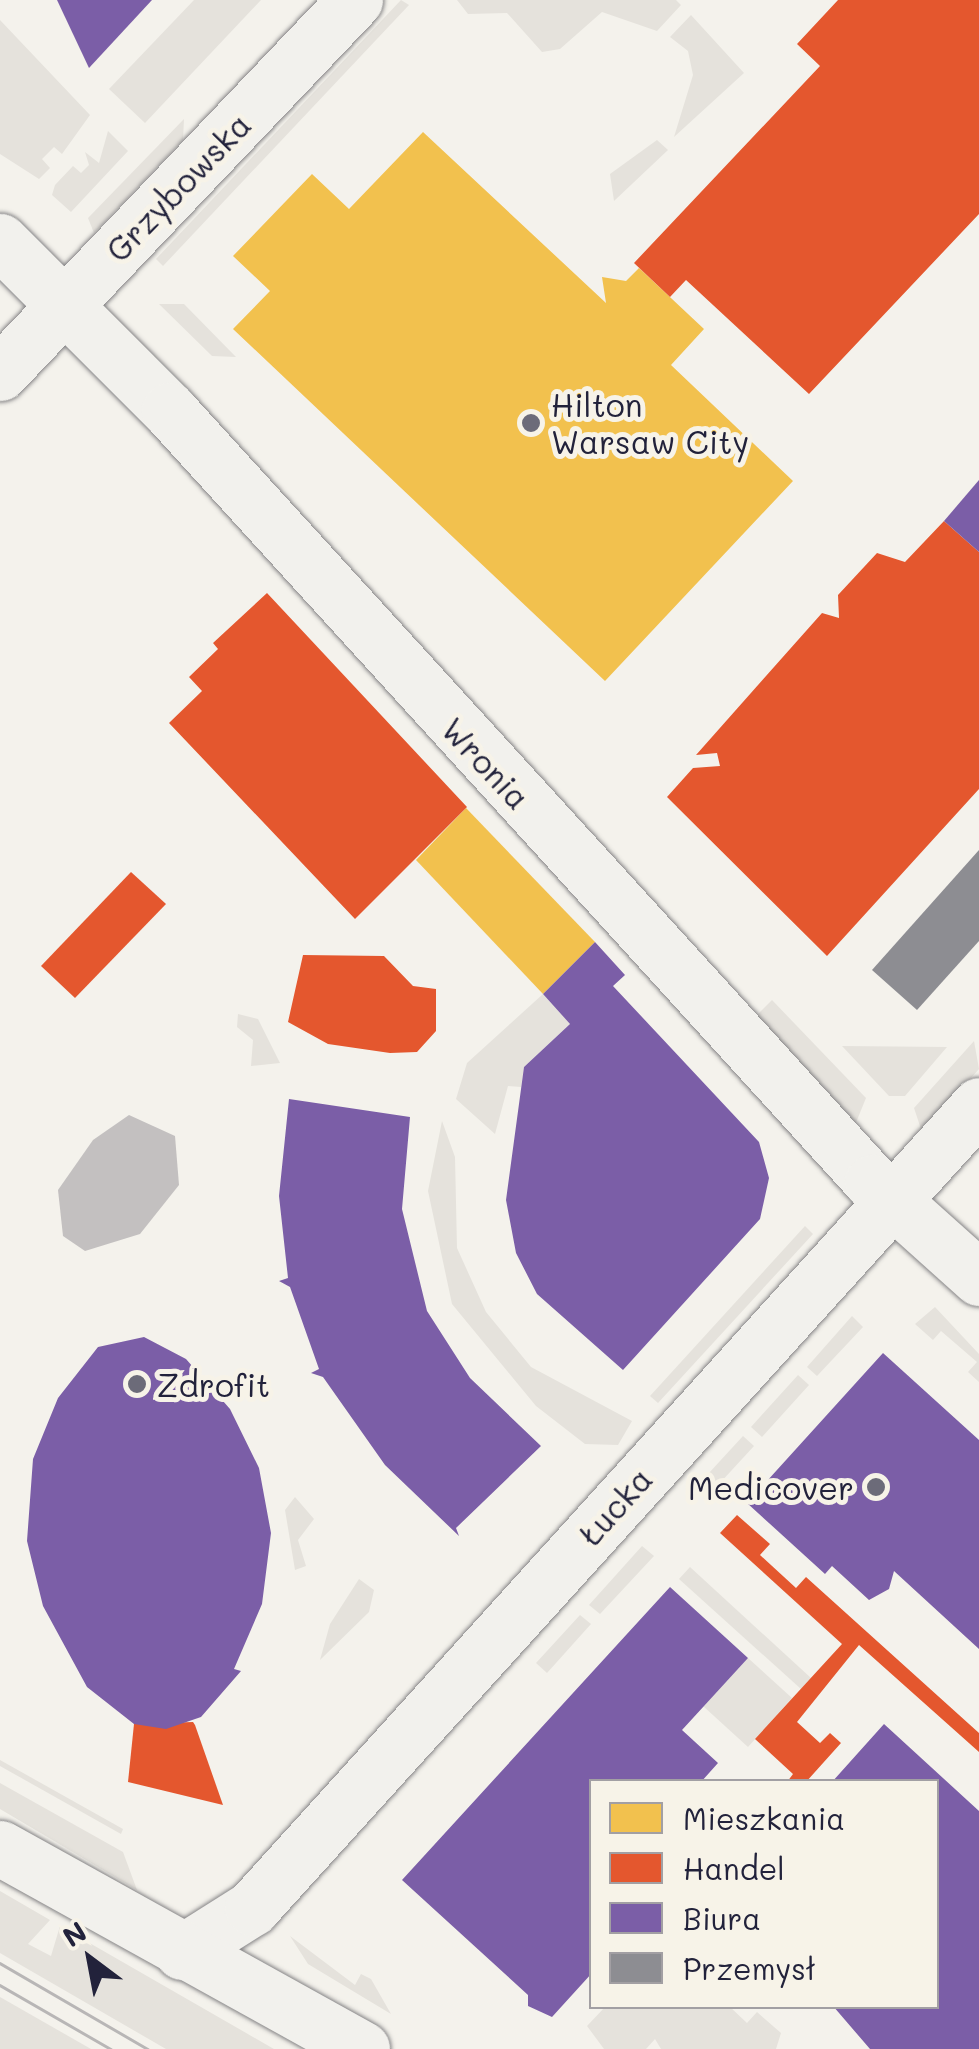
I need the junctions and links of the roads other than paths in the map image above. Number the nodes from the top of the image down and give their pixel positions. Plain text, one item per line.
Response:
1 (355, 0) edge
2 (0, 241) edge
3 (65, 306) junction
4 (0, 373) edge
5 (979, 1104) edge
6 (895, 1199) junction
7 (979, 1278) edge
8 (0, 1848) edge
9 (252, 1908) junction
10 (182, 1952) junction
11 (262, 1995) junction
12 (362, 2049) edge

1 - 3 street, Grzybowska
2 - 3 street, Wronia
3 - 4 street, Grzybowska
3 - 6 street, Wronia
5 - 6 street, Łucka
6 - 7 street, Wronia
6 - 9 street, Łucka
8 - 10 street
9 - 10 street, Łucka
9 - 11 street
10 - 11 street
11 - 12 street

